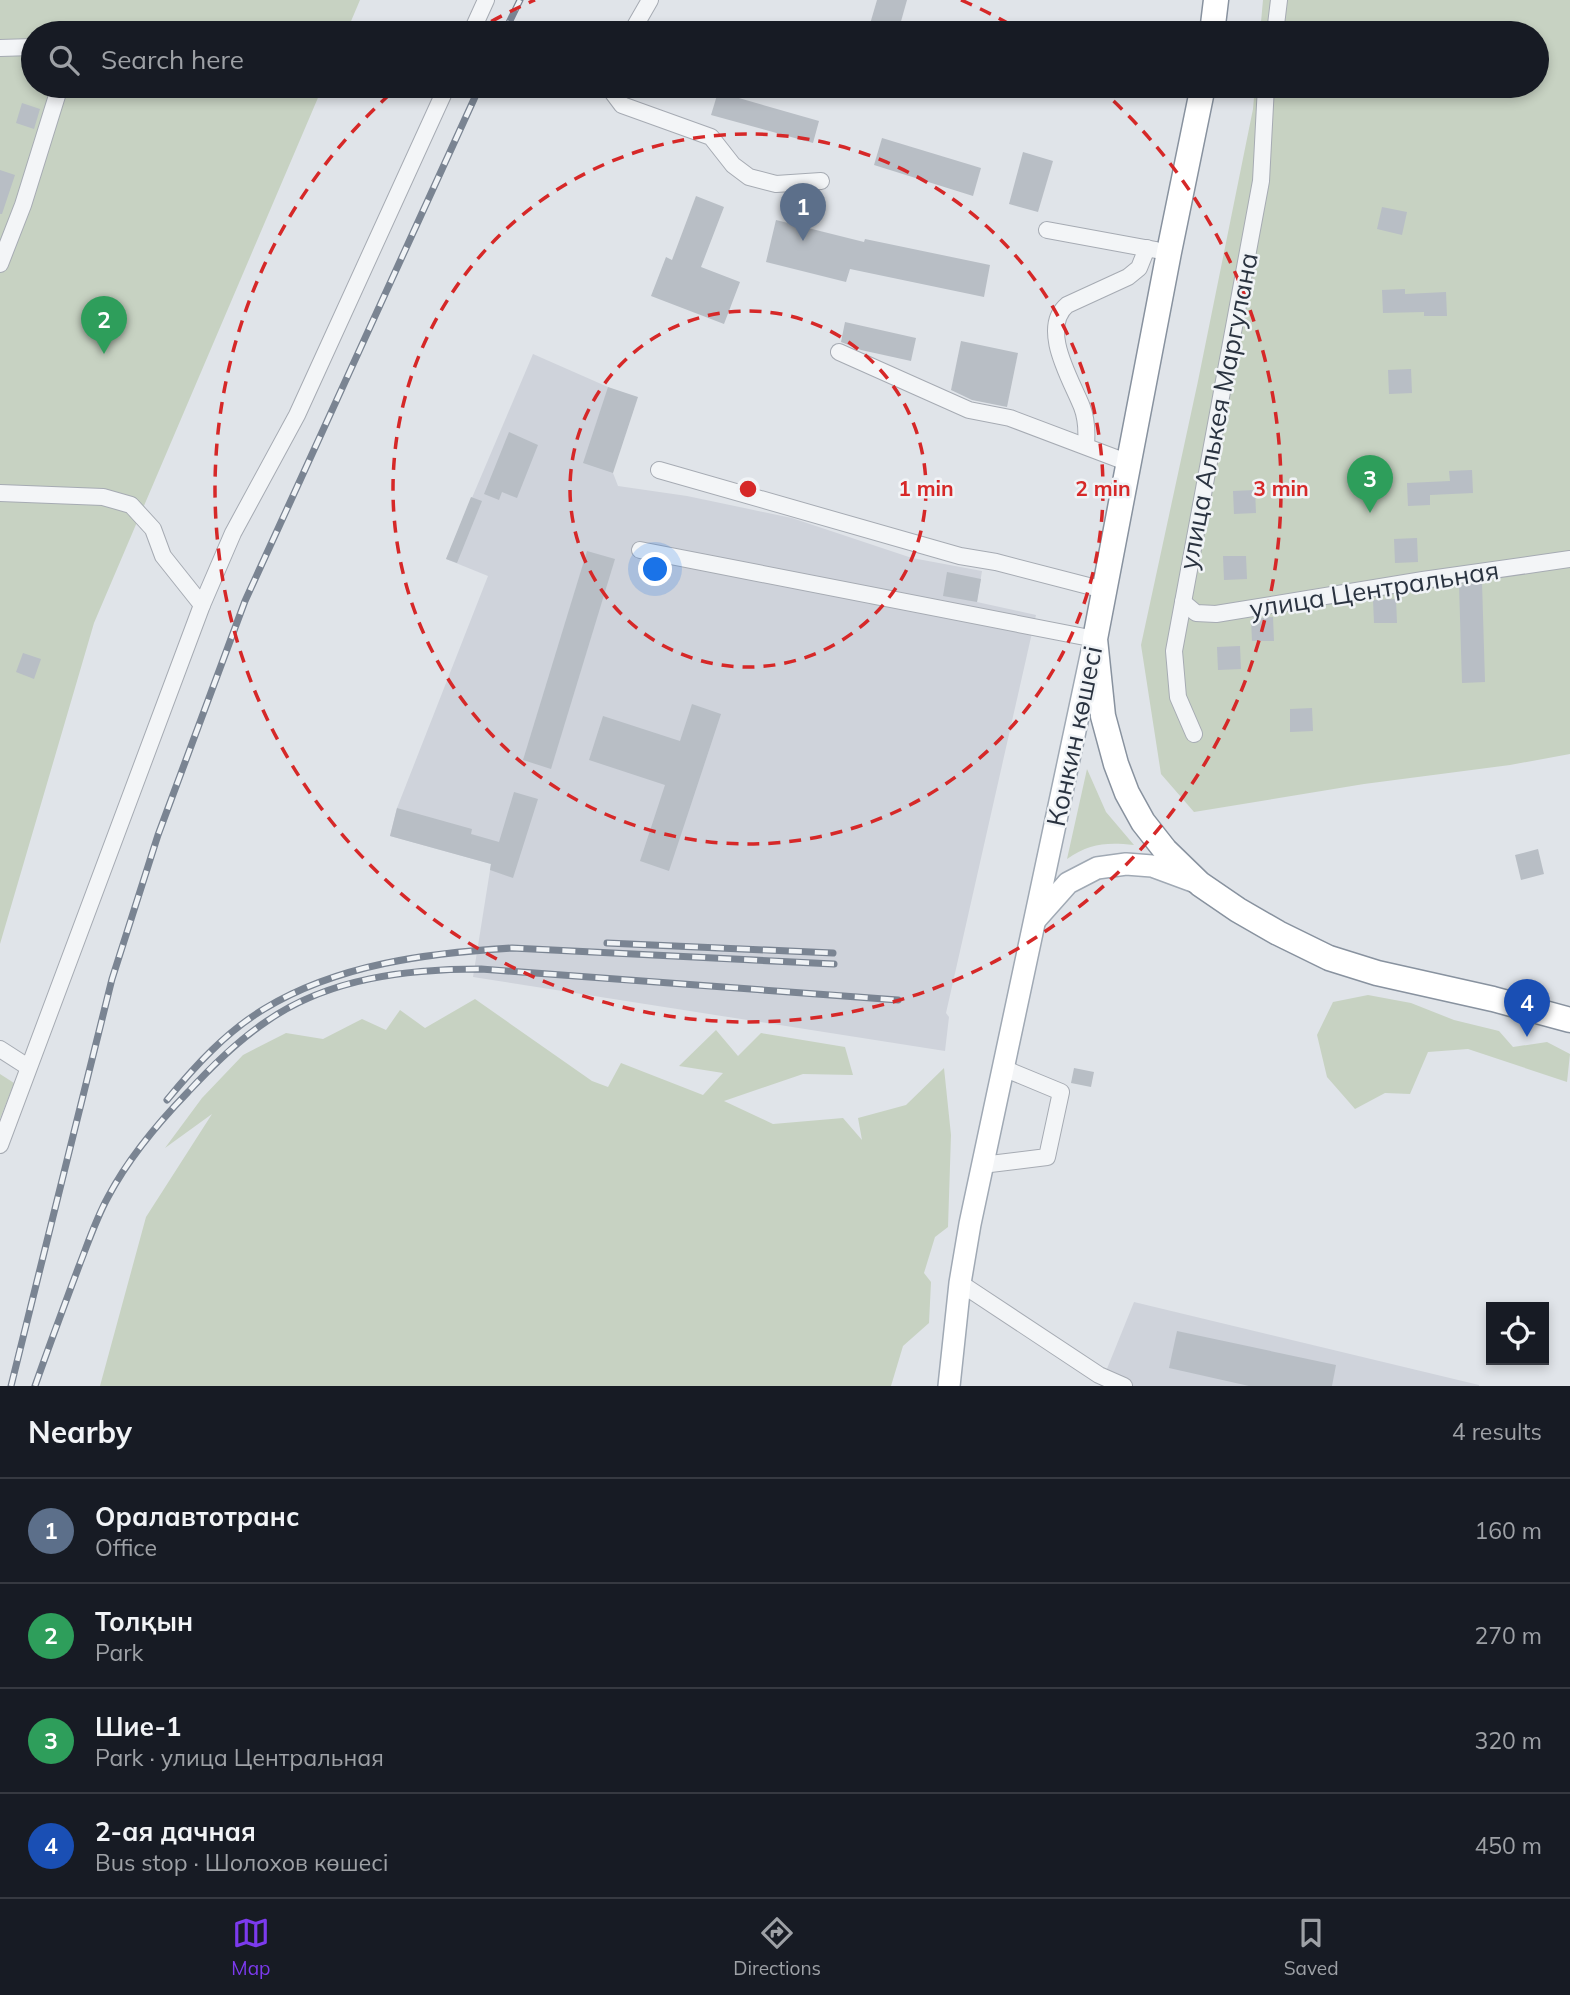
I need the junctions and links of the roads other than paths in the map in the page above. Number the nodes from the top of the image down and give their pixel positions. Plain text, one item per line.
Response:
1 (486, 0) edge
2 (650, 0) edge
3 (1216, 0) edge
4 (1279, 0) edge
5 (476, 21) edge
6 (638, 21) edge
7 (1213, 21) edge
8 (1276, 21) edge
9 (21, 47) edge
10 (0, 48) edge
11 (56, 98) edge
12 (442, 98) edge
13 (617, 98) edge
14 (1200, 98) edge
15 (1265, 98) edge
16 (821, 181) dead end
17 (1048, 230) dead end
18 (1158, 250) junction
19 (0, 264) edge
20 (839, 352) dead end
21 (1086, 445) junction
22 (1129, 463) junction
23 (659, 470) dead end
24 (0, 493) edge
25 (640, 550) dead end
26 (1570, 559) edge
27 (1104, 590) junction
28 (1183, 602) junction
29 (202, 605) junction
30 (1095, 639) junction
31 (1194, 734) dead end
32 (1200, 884) junction
33 (1035, 920) junction
34 (1570, 1020) edge
35 (0, 1049) edge
36 (28, 1067) junction
37 (1003, 1068) junction
38 (0, 1146) edge
39 (982, 1165) junction
40 (960, 1283) junction
41 (949, 1386) edge
42 (1124, 1386) edge

1 - 5 street
2 - 6 street
3 - 7 highway
4 - 8 street
9 - 10 street
11 - 19 street
12 - 29 street
13 - 16 street
14 - 18 highway, Конкин көшесі
15 - 28 street, улица Алькея Маргулана
17 - 18 street
18 - 21 street
18 - 22 highway, Конкин көшесі
20 - 21 street
21 - 22 street
22 - 27 highway, Конкин көшесі
23 - 27 street
24 - 29 street
25 - 30 street
26 - 28 street, улица Центральная
27 - 30 highway, Конкин көшесі
28 - 31 street, улица Алькея Маргулана
29 - 36 street
30 - 32 highway
30 - 33 main road, Конкин көшесі
32 - 33 main road
32 - 34 highway
33 - 37 main road, Конкин көшесі
35 - 36 street
36 - 38 street
37 - 39 main road, Конкин көшесі
37 - 39 street
39 - 40 main road, Конкин көшесі
40 - 41 main road, Конкин көшесі
40 - 42 street

